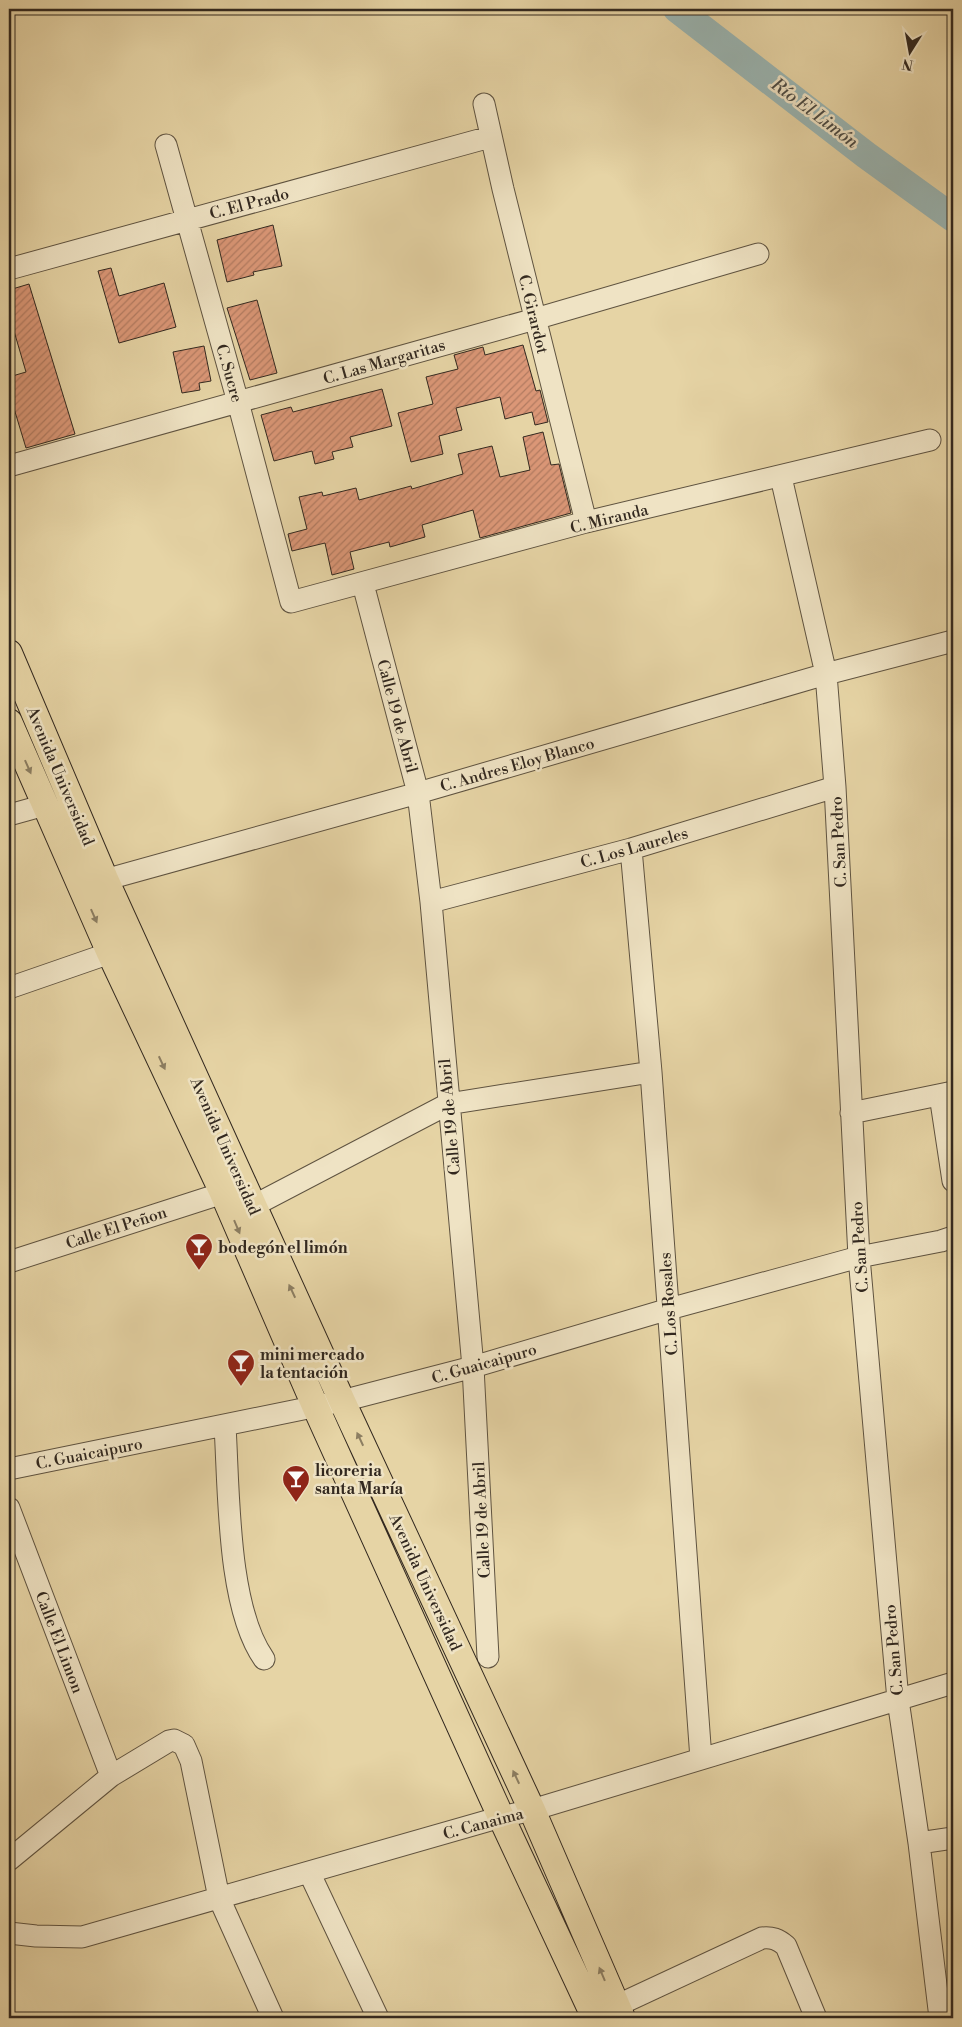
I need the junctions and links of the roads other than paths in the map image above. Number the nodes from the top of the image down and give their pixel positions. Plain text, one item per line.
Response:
1 (484, 104) dead end
2 (490, 137) junction
3 (166, 145) dead end
4 (186, 220) junction
5 (758, 254) dead end
6 (9, 268) edge
7 (535, 319) junction
8 (238, 402) junction
9 (930, 440) dead end
10 (9, 466) edge
11 (782, 477) junction
12 (586, 522) junction
13 (363, 584) junction
14 (290, 602) joint
15 (953, 641) edge
16 (9, 653) edge
17 (826, 674) junction
18 (9, 722) edge
19 (835, 787) junction
20 (418, 793) junction
21 (45, 804) junction
22 (9, 815) edge
23 (631, 849) junction
24 (93, 883) junction
25 (431, 902) junction
26 (134, 942) junction
27 (110, 953) junction
28 (9, 988) edge
29 (652, 1072) junction
30 (947, 1094) edge
31 (448, 1104) junction
32 (851, 1113) junction
33 (953, 1181) edge
34 (223, 1193) junction
35 (253, 1206) junction
36 (953, 1237) edge
37 (859, 1257) junction
38 (9, 1262) edge
39 (669, 1309) junction
40 (473, 1367) junction
41 (342, 1402) junction
42 (316, 1408) junction
43 (225, 1426) junction
44 (9, 1469) edge
45 (9, 1508) edge
46 (488, 1657) dead end
47 (264, 1660) dead end
48 (953, 1683) edge
49 (898, 1700) junction
50 (701, 1759) junction
51 (111, 1776) junction
52 (532, 1810) junction
53 (501, 1817) junction
54 (953, 1838) edge
55 (919, 1843) junction
56 (9, 1860) edge
57 (309, 1872) junction
58 (219, 1898) junction
59 (9, 1933) edge
60 (611, 2014) edge
61 (273, 2018) edge
62 (378, 2018) edge
63 (816, 2018) edge
64 (940, 2018) edge

1 - 2 street, C. Girardot
2 - 4 street, C. El Prado
2 - 7 street, C. Girardot
3 - 4 street, C. Sucre
4 - 6 street, C. El Prado
4 - 8 street, C. Sucre
5 - 7 street, C. Las Margaritas
7 - 8 street, C. Las Margaritas
7 - 12 street, C. Girardot
8 - 10 street, C. Las Margaritas
8 - 14 street, C. Sucre
9 - 11 street, C. Miranda
11 - 12 street, C. Miranda
11 - 17 street, C. San Pedro
12 - 13 street, C. Miranda
13 - 14 street, C. Miranda
13 - 20 street, Calle 19 de Abril
15 - 17 street, C. Andres Eloy Blanco
16 - 24 main road, Avenida Universidad
17 - 19 street, C. San Pedro
17 - 20 street, C. Andres Eloy Blanco
18 -> 21 main road, Avenida Universidad
19 - 23 street, C. Los Laureles
19 - 32 street, C. San Pedro
20 - 24 street, C. Andres Eloy Blanco
20 - 25 street, Calle 19 de Abril
21 - 22 street
21 - 24 main road, Avenida Universidad
23 - 25 street, C. Los Laureles
23 - 29 street, C. Los Rosales
24 - 26 main road, Avenida Universidad
24 -> 27 main road, Avenida Universidad
25 - 31 street, Calle 19 de Abril
26 - 27 street
26 - 35 main road, Avenida Universidad
27 - 28 street
27 -> 34 main road, Avenida Universidad
29 - 31 street
29 - 39 street, C. Los Rosales
30 - 32 street
30 - 33 street
31 - 35 street
31 - 40 street, Calle 19 de Abril
32 - 37 street, C. San Pedro
34 - 38 street, Calle El Peñon
34 -> 42 main road, Avenida Universidad
41 -> 35 main road, Avenida Universidad
36 - 37 street, C. Guaicaipuro
37 - 39 street, C. Guaicaipuro
37 - 49 street, C. San Pedro
39 - 40 street, C. Guaicaipuro
39 - 50 street, C. Los Rosales
40 - 41 street, C. Guaicaipuro
40 - 46 street, Calle 19 de Abril
41 - 42 street, C. Guaicaipuro
52 -> 41 main road, Avenida Universidad
42 - 43 street, C. Guaicaipuro
42 - 53 main road, Avenida Universidad
43 - 44 street, C. Guaicaipuro
43 - 47 street
45 - 51 street, Calle El Limon
48 - 49 street, C. Canaima
49 - 50 street, C. Canaima
49 - 55 street, C. San Pedro
50 - 52 street, C. Canaima
51 - 56 street
51 - 58 street
52 - 53 street, C. Canaima
60 -> 52 main road, Avenida Universidad
53 - 57 street, C. Canaima
53 - 60 main road, Avenida Universidad
54 - 55 street
55 - 64 street, C. San Pedro
57 - 58 street, C. Canaima
57 - 62 street
58 - 59 street, C. Canaima
58 - 61 street
60 - 63 street

